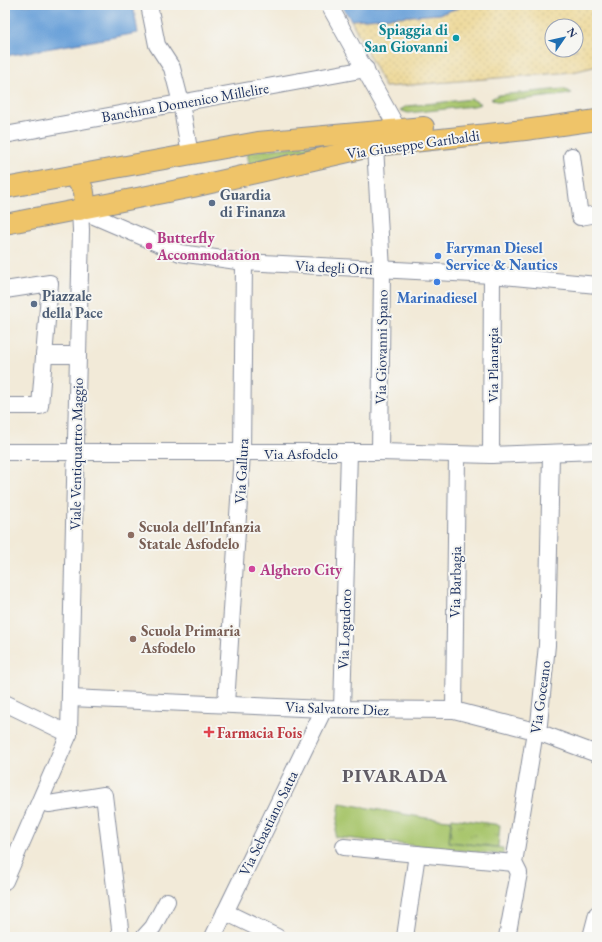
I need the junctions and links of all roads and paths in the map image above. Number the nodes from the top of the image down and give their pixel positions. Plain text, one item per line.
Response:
1 (149, 5) edge
2 (328, 5) edge
3 (366, 69) junction
4 (181, 103) junction
5 (597, 107) edge
6 (597, 120) edge
7 (5, 135) edge
8 (398, 137) junction
9 (346, 143) junction
10 (375, 146) junction
11 (191, 154) junction
12 (572, 156) dead end
13 (72, 176) junction
14 (207, 183) junction
15 (5, 188) edge
16 (188, 188) junction
17 (80, 210) junction
18 (597, 214) edge
19 (5, 224) edge
20 (244, 262) junction
21 (382, 270) junction
22 (492, 275) junction
23 (597, 285) edge
24 (5, 290) edge
25 (44, 355) junction
26 (78, 355) junction
27 (5, 406) edge
28 (5, 452) edge
29 (349, 452) junction
30 (380, 452) junction
31 (597, 452) edge
32 (75, 453) junction
33 (242, 453) junction
34 (457, 454) junction
35 (552, 454) junction
36 (491, 455) junction
37 (70, 698) junction
38 (5, 703) edge
39 (226, 704) junction
40 (324, 709) junction
41 (342, 709) junction
42 (454, 710) junction
43 (535, 731) junction
44 (69, 734) junction
45 (597, 754) edge
46 (40, 802) junction
47 (344, 847) dead end
48 (418, 854) junction
49 (514, 863) junction
50 (5, 881) edge
51 (167, 901) dead end
52 (225, 912) junction
53 (597, 914) edge
54 (121, 937) edge
55 (144, 937) edge
56 (213, 937) edge
57 (277, 937) edge
58 (405, 937) edge
59 (507, 937) edge
60 (591, 937) edge

1 - 4 street
2 - 3 street
3 - 4 street, Banchina Domenico Millelire
3 - 8 street
4 - 7 street, Banchina Domenico Millelire
4 - 11 street
5 - 8 main road, Via Giuseppe Garibaldi
6 - 8 main road, Via Giuseppe Garibaldi
8 - 9 main road, Via Giuseppe Garibaldi
8 - 10 main road, Via Giuseppe Garibaldi
9 - 10 main road, Via Giuseppe Garibaldi
9 - 11 main road, Via Giuseppe Garibaldi
9 - 14 main road, Via Giuseppe Garibaldi
10 - 21 street, Via Giovanni Spano
11 - 13 main road, Via Giuseppe Garibaldi
11 - 14 main road
11 - 16 main road
12 - 18 street
13 - 15 main road, Via Giuseppe Garibaldi
13 - 17 main road
14 - 16 main road, Via Giuseppe Garibaldi
16 - 17 main road, Via Giuseppe Garibaldi
17 - 19 main road, Via Giuseppe Garibaldi
17 - 20 street, Via degli Orti
17 - 26 street, Viale Ventiquattro Maggio
20 - 21 street, Via degli Orti
20 - 33 street, Via Gallura
21 - 22 street, Via degli Orti
21 - 30 street, Via Giovanni Spano
22 - 23 street, Via degli Orti
22 - 36 street, Via Planargia
24 - 25 street
25 - 26 street
25 - 27 street
26 - 32 street, Viale Ventiquattro Maggio
28 - 32 street, Via Asfodelo
29 - 30 street, Via Asfodelo
29 - 33 street, Via Asfodelo
29 - 41 street, Via Logudoro
30 - 34 street, Via Asfodelo
31 - 35 street, Via Asfodelo
32 - 33 street, Via Asfodelo
32 - 37 street, Viale Ventiquattro Maggio
33 - 39 street, Via Gallura
34 - 36 street, Via Asfodelo
34 - 42 street, Via Barbagia
35 - 36 street, Via Asfodelo
35 - 43 street, Via Goceano
37 - 39 street, Via Salvatore Diez
37 - 44 street, Viale Ventiquattro Maggio
38 - 44 street
39 - 40 street, Via Salvatore Diez
40 - 41 street, Via Salvatore Diez
40 - 52 street, Via Sebastiano Satta
41 - 42 street, Via Salvatore Diez
42 - 43 street, Via Salvatore Diez
43 - 45 street, Via Salvatore Diez
43 - 49 street, Via Goceano
44 - 46 street
46 - 50 street
46 - 54 street
47 - 48 street
48 - 49 street
48 - 58 street
49 - 59 street, Via Goceano
51 - 55 street
52 - 56 street, Via Sebastiano Satta
52 - 57 street
53 - 60 street

